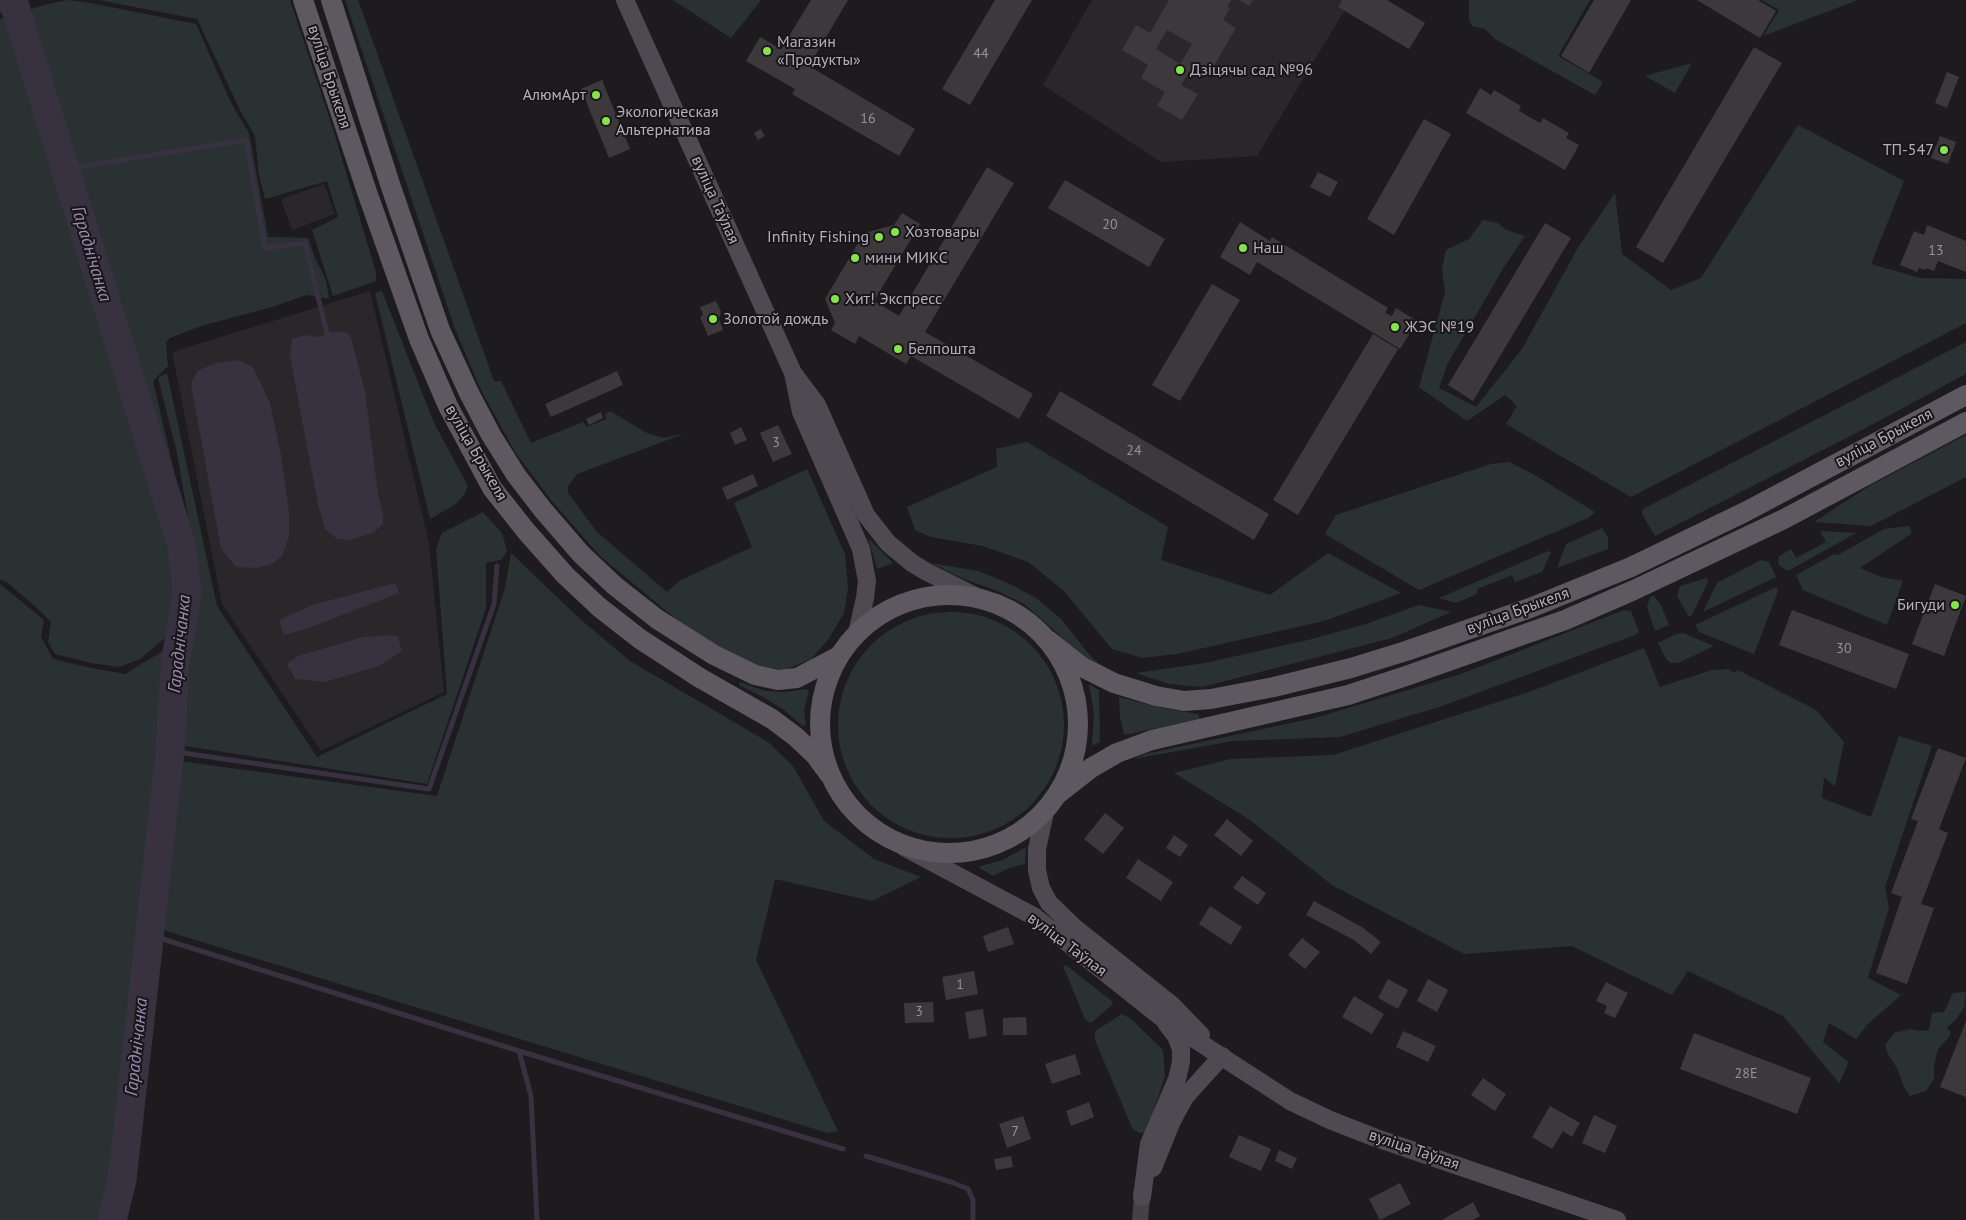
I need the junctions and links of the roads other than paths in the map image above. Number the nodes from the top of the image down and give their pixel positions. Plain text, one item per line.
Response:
1 (303, 0) edge
2 (332, 0) edge
3 (625, 0) edge
4 (793, 373) junction
5 (1966, 395) edge
6 (1966, 422) edge
7 (979, 598) junction
8 (857, 633) junction
9 (1048, 640) junction
10 (839, 656) junction
11 (829, 774) junction
12 (1060, 793) junction
13 (1045, 812) junction
14 (904, 847) junction
15 (1162, 1018) junction
16 (1222, 1056) junction
17 (1142, 1197) junction
18 (1140, 1220) edge
19 (1617, 1220) edge

1 - 11 main road, вуліца Брыкеля
2 - 10 main road, вуліца Брыкеля
3 - 4 main road, вуліца Таўлая
4 - 7 main road, вуліца Таўлая
4 - 8 main road, вуліца Таўлая
5 - 9 main road, вуліца Брыкеля
6 - 12 main road, вуліца Брыкеля
7 - 8 main road
7 - 9 main road
8 - 10 main road
9 - 12 main road
10 - 11 main road
11 - 14 main road
12 - 13 main road
13 - 14 main road
13 - 16 main road, вуліца Таўлая
14 - 15 main road, вуліца Таўлая
15 - 16 main road, вуліца Таўлая
15 - 17 main road
16 - 17 main road
16 - 19 main road, вуліца Таўлая
17 - 18 street

